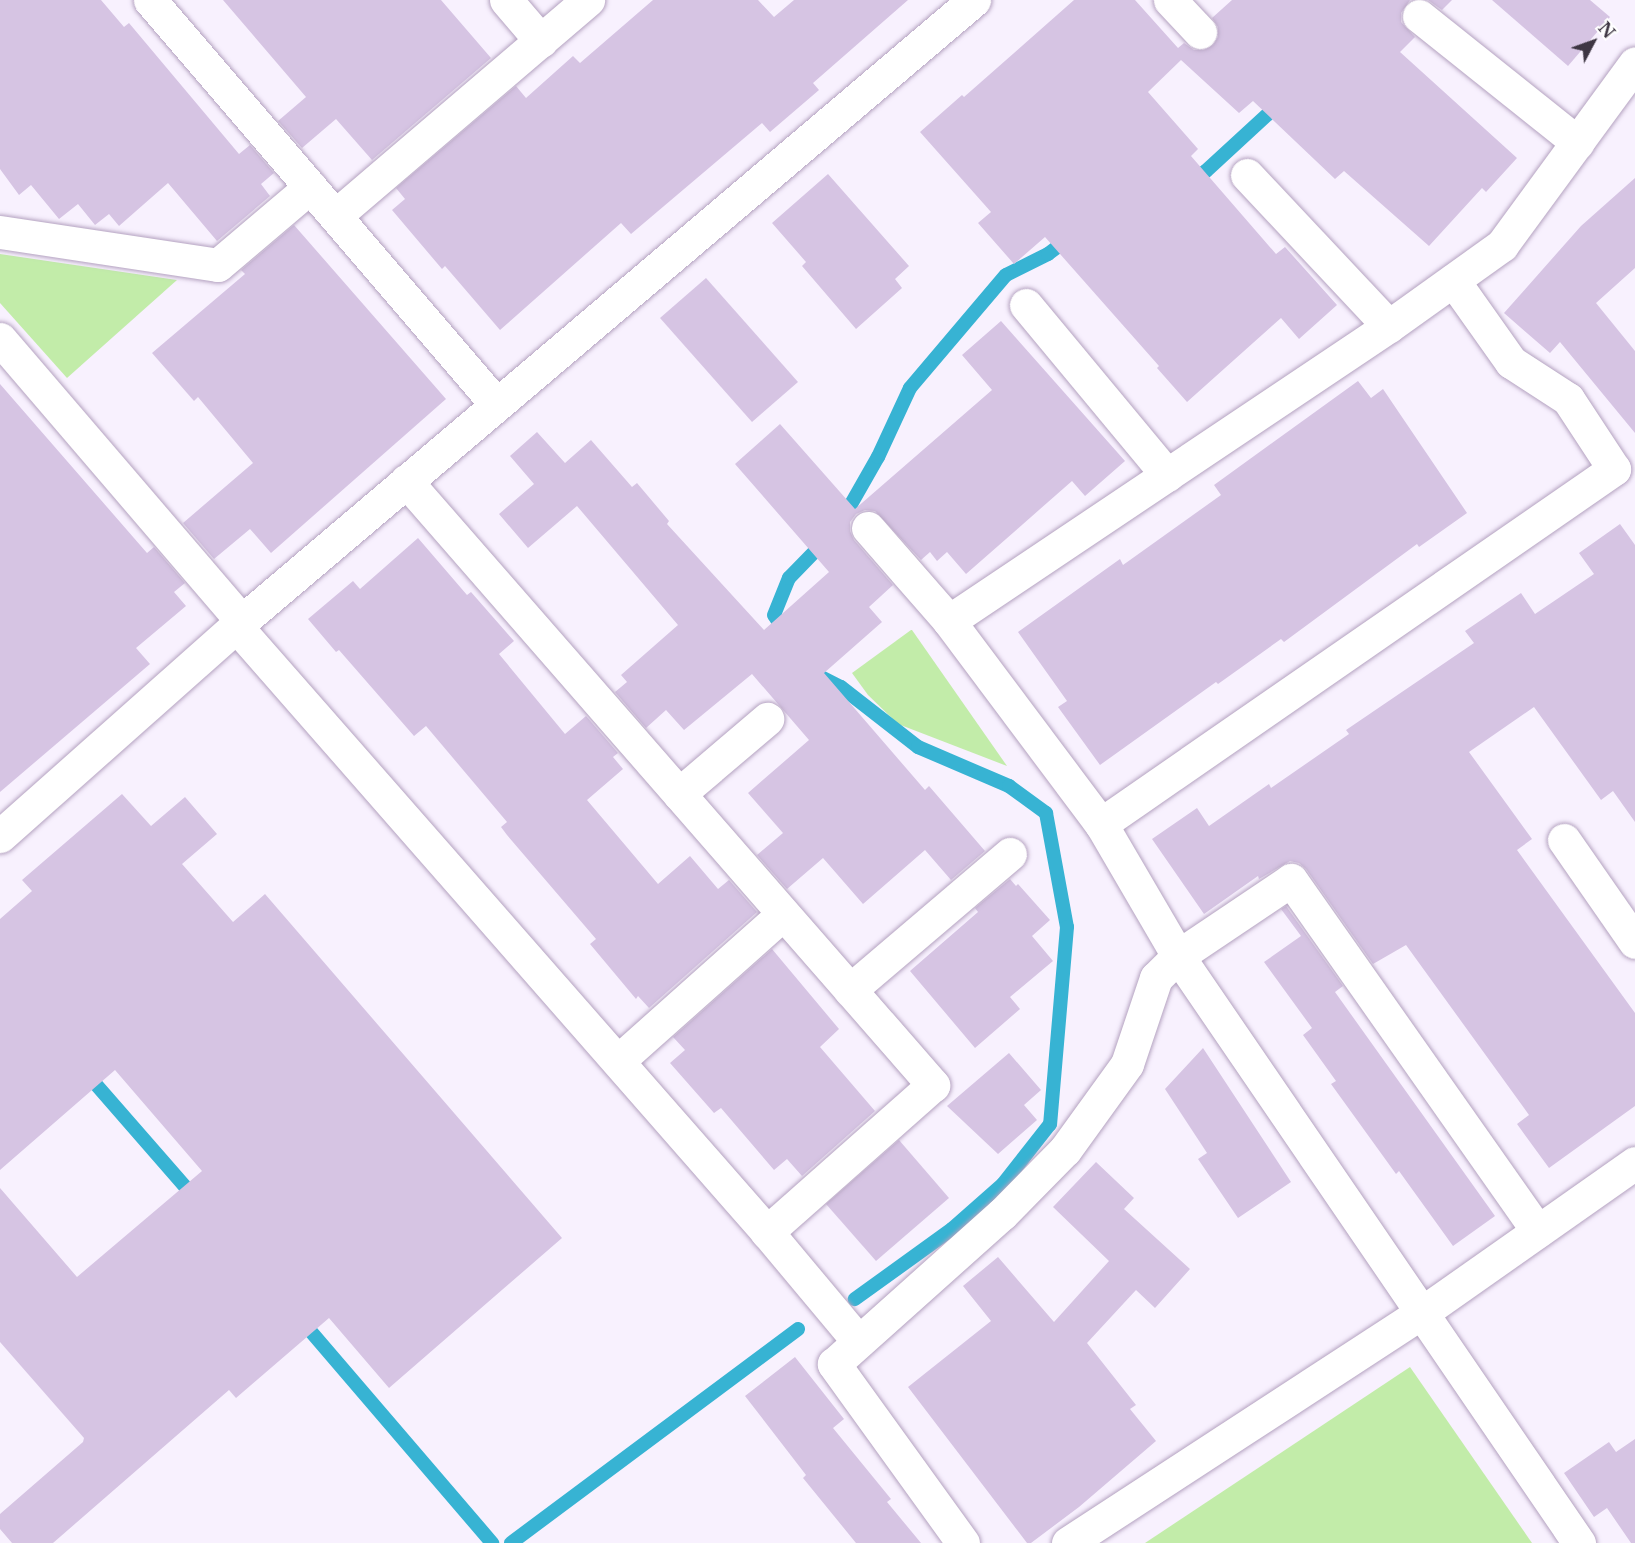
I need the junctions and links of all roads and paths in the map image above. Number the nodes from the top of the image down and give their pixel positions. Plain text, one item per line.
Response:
1 (150, 0) edge
2 (506, 0) edge
3 (588, 0) edge
4 (974, 0) edge
5 (1170, 0) edge
6 (1419, 16) dead end
7 (1200, 32) dead end
8 (541, 41) junction
9 (1635, 63) edge
10 (1578, 143) junction
11 (1248, 175) dead end
12 (310, 187) junction
13 (335, 216) junction
14 (0, 232) edge
15 (1453, 280) junction
16 (1026, 304) dead end
17 (1389, 326) junction
18 (0, 339) edge
19 (496, 404) junction
20 (1167, 475) junction
21 (406, 481) junction
22 (868, 528) dead end
23 (949, 621) junction
24 (239, 623) junction
25 (767, 719) dead end
26 (679, 794) junction
27 (1101, 824) junction
28 (0, 836) edge
29 (1564, 840) dead end
30 (1010, 854) dead end
31 (783, 914) junction
32 (1635, 942) edge
33 (1178, 956) junction
34 (850, 990) junction
35 (618, 1061) junction
36 (1635, 1163) edge
37 (1538, 1231) junction
38 (767, 1232) junction
39 (1423, 1312) junction
40 (858, 1341) junction
41 (963, 1543) edge
42 (1068, 1543) edge
43 (1580, 1543) edge

1 - 12 street
2 - 8 street
3 - 8 street
4 - 19 street
5 - 7 street
6 - 10 street
8 - 13 street
9 - 10 street
10 - 15 street
11 - 17 street
12 - 13 street
12 - 14 street
13 - 19 street
15 - 17 street
15 - 27 street
16 - 20 street
17 - 20 street
18 - 24 street
19 - 21 street
20 - 23 street
21 - 24 street
21 - 26 street
22 - 23 street
23 - 27 street
24 - 28 street
24 - 35 street
25 - 26 street
26 - 31 street
27 - 33 street
29 - 32 street
30 - 34 street
31 - 34 street
31 - 35 street
33 - 37 street
33 - 39 street
33 - 40 street
34 - 38 street
35 - 38 street
36 - 37 street
37 - 39 street
38 - 40 street
39 - 42 street
39 - 43 street
40 - 41 street

